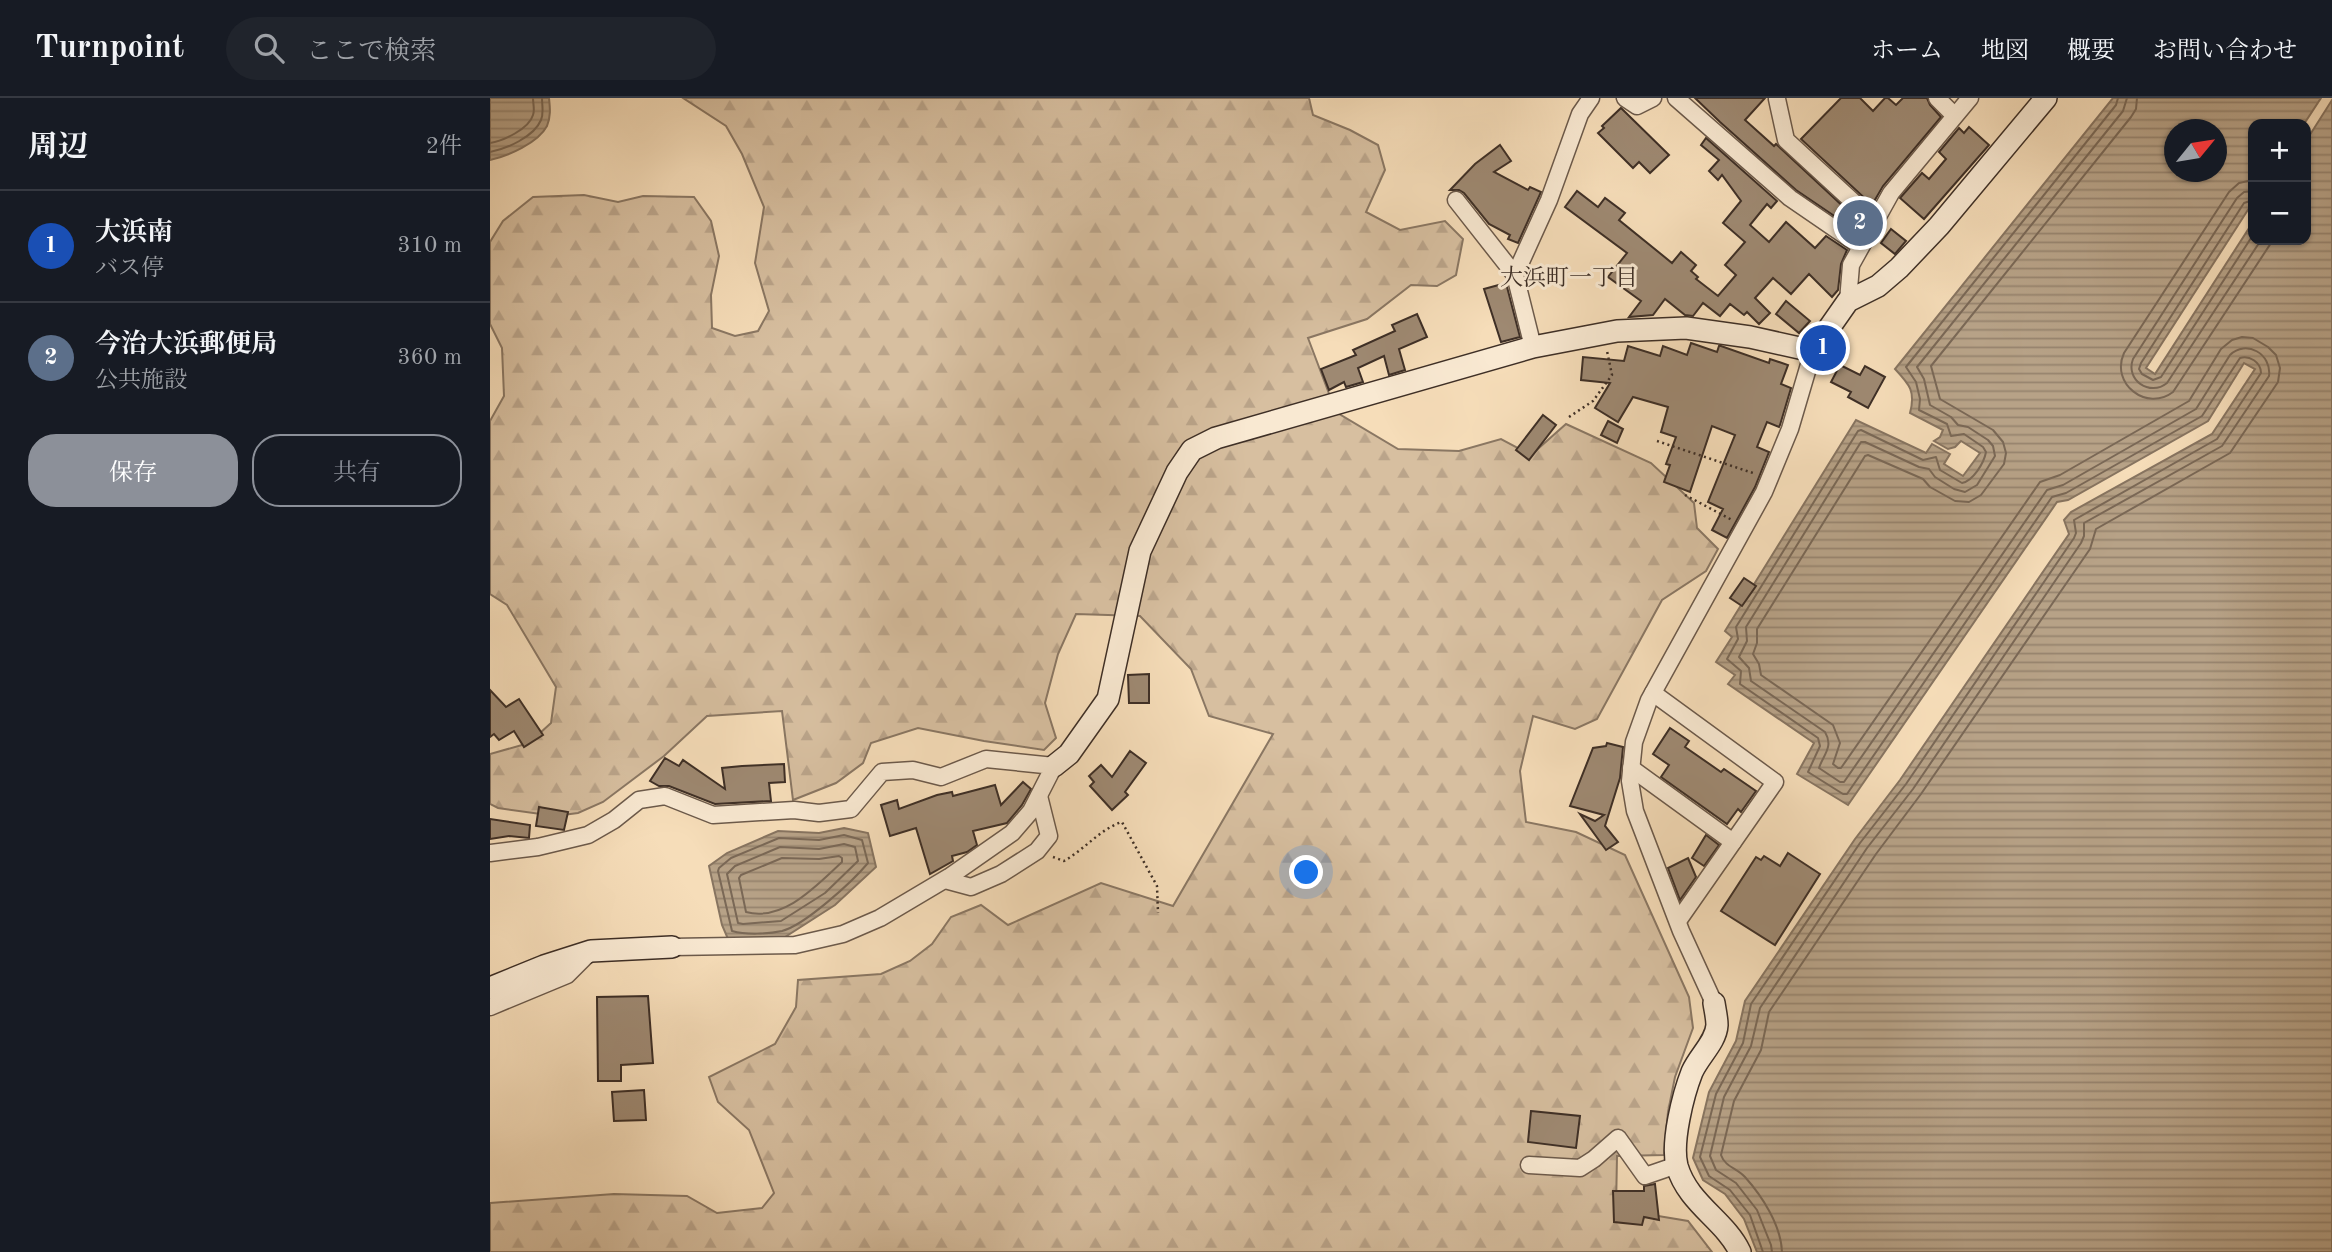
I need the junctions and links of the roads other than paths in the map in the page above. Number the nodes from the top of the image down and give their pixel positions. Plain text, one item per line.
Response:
1 (1591, 98) edge
2 (1625, 98) edge
3 (1653, 98) edge
4 (1676, 98) edge
5 (1937, 98) edge
6 (1970, 98) edge
7 (2046, 98) edge
8 (1777, 99) edge
9 (1954, 115) junction
10 (1456, 200) dead end
11 (1874, 221) junction
12 (1860, 246) junction
13 (1515, 275) junction
14 (1848, 301) junction
15 (1533, 346) junction
16 (1813, 351) junction
17 (1653, 693) junction
18 (1054, 766) junction
19 (1631, 768) junction
20 (1039, 796) junction
21 (1733, 842) junction
22 (490, 853) edge
23 (944, 880) junction
24 (1678, 921) junction
25 (671, 947) joint
26 (590, 951) junction
27 (490, 988) edge
28 (1714, 1003) joint
29 (490, 1007) edge
30 (1529, 1165) dead end
31 (1677, 1165) junction
32 (1740, 1252) edge

1 - 13 street
2 - 3 street
4 - 12 street
5 - 9 street
6 - 9 street
7 - 14 street
8 - 11 street
9 - 11 street
10 - 13 street
11 - 12 street
12 - 14 street
13 - 15 street
14 - 16 street
15 - 16 street
15 - 18 street
16 - 17 street
17 - 19 street
17 - 21 street
18 - 20 street
18 - 22 street
19 - 21 street
19 - 24 street
20 - 23 street
20 - 23 street
21 - 24 street
23 - 25 street
24 - 28 street
25 - 26 street
26 - 27 street
26 - 29 street
28 - 31 street
30 - 31 street
31 - 32 street

